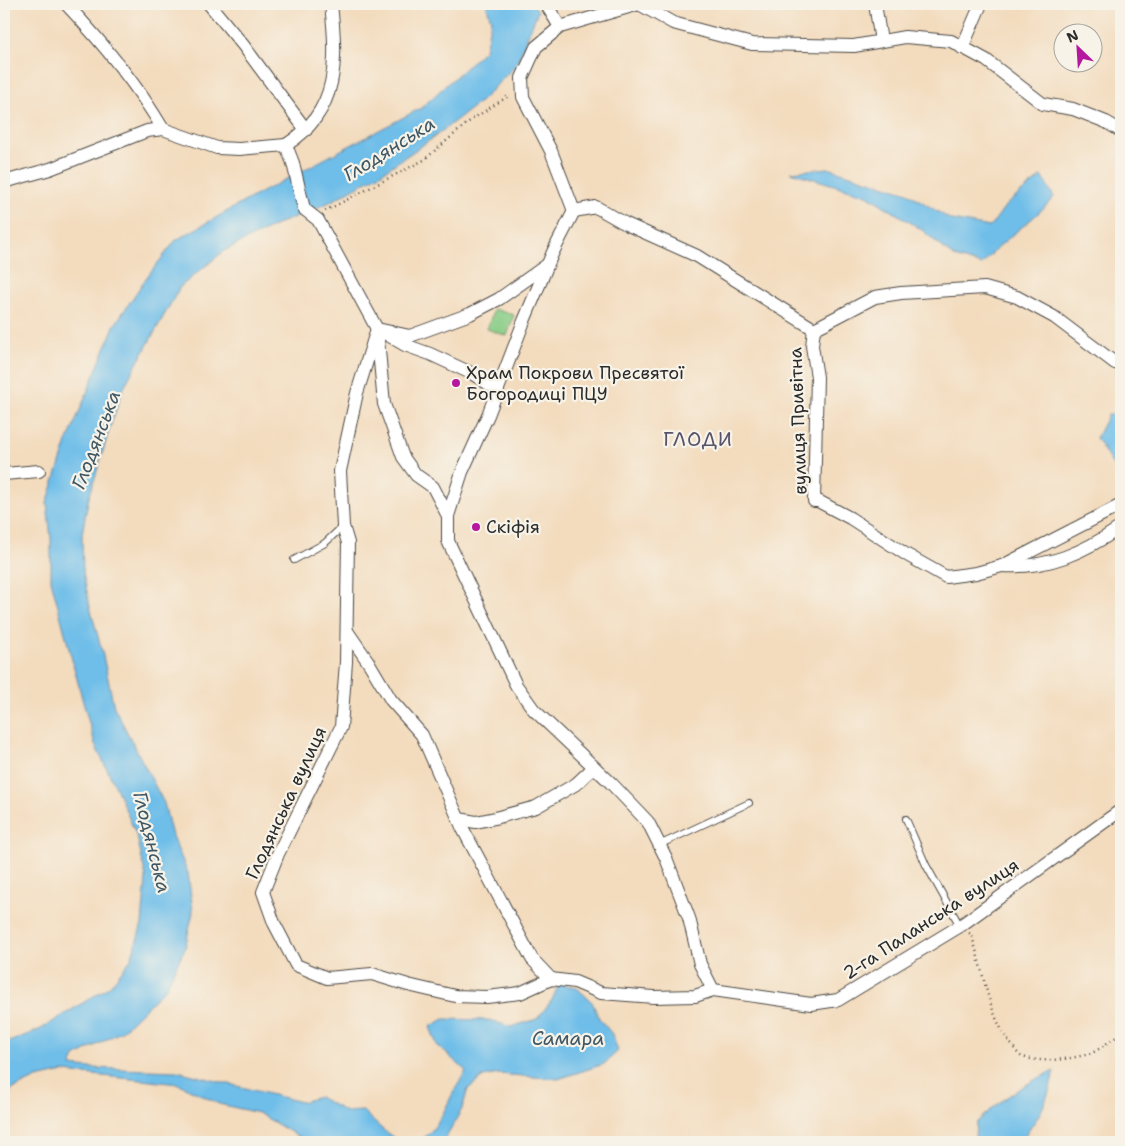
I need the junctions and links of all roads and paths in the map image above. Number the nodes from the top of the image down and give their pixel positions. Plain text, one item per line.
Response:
1 (66, 4) edge
2 (209, 4) edge
3 (331, 4) edge
4 (546, 4) edge
5 (875, 4) edge
6 (981, 4) edge
7 (560, 27) junction
8 (881, 41) junction
9 (962, 48) junction
10 (522, 89) junction
11 (163, 129) junction
12 (306, 130) junction
13 (1121, 131) edge
14 (286, 145) junction
15 (4, 182) edge
16 (574, 211) junction
17 (318, 220) junction
18 (547, 265) junction
19 (377, 329) junction
20 (814, 329) junction
21 (1121, 364) edge
22 (498, 390) junction
23 (38, 471) dead end
24 (4, 474) edge
25 (1121, 505) edge
26 (448, 516) junction
27 (344, 526) junction
28 (1121, 527) edge
29 (294, 560) dead end
30 (1002, 566) junction
31 (347, 631) junction
32 (594, 767) junction
33 (749, 803) dead end
34 (1121, 810) edge
35 (459, 819) junction
36 (906, 819) dead end
37 (659, 845) junction
38 (960, 926) junction
39 (550, 978) junction
40 (713, 990) junction
41 (1121, 1035) edge

1 - 11 street
2 - 12 street
3 - 12 street
4 - 7 street
5 - 8 street
6 - 9 street
7 - 8 street
7 - 10 street
8 - 9 street
9 - 13 street
10 - 16 street
10 - 17 path
11 - 14 street
11 - 15 street
12 - 14 street
14 - 17 street
16 - 18 street
16 - 20 street, вулиця Привітна
17 - 19 street
18 - 19 street
18 - 22 street
19 - 22 street
19 - 26 street
19 - 27 street, Глодянська вулиця
20 - 21 street, вулиця Привітна
20 - 30 street, вулиця Привітна
22 - 26 street
23 - 24 street
25 - 30 street, вулиця Привітна
26 - 32 street
27 - 29 lane
27 - 31 street, Глодянська вулиця
28 - 30 street
31 - 35 street
31 - 39 street, Глодянська вулиця
32 - 35 street
32 - 37 street
33 - 37 lane
34 - 38 street, 2-га Паланська вулиця
35 - 39 street
36 - 38 lane
37 - 40 street
38 - 40 street, 2-га Паланська вулиця
38 - 41 path
39 - 40 street, 2-га Паланська вулиця

